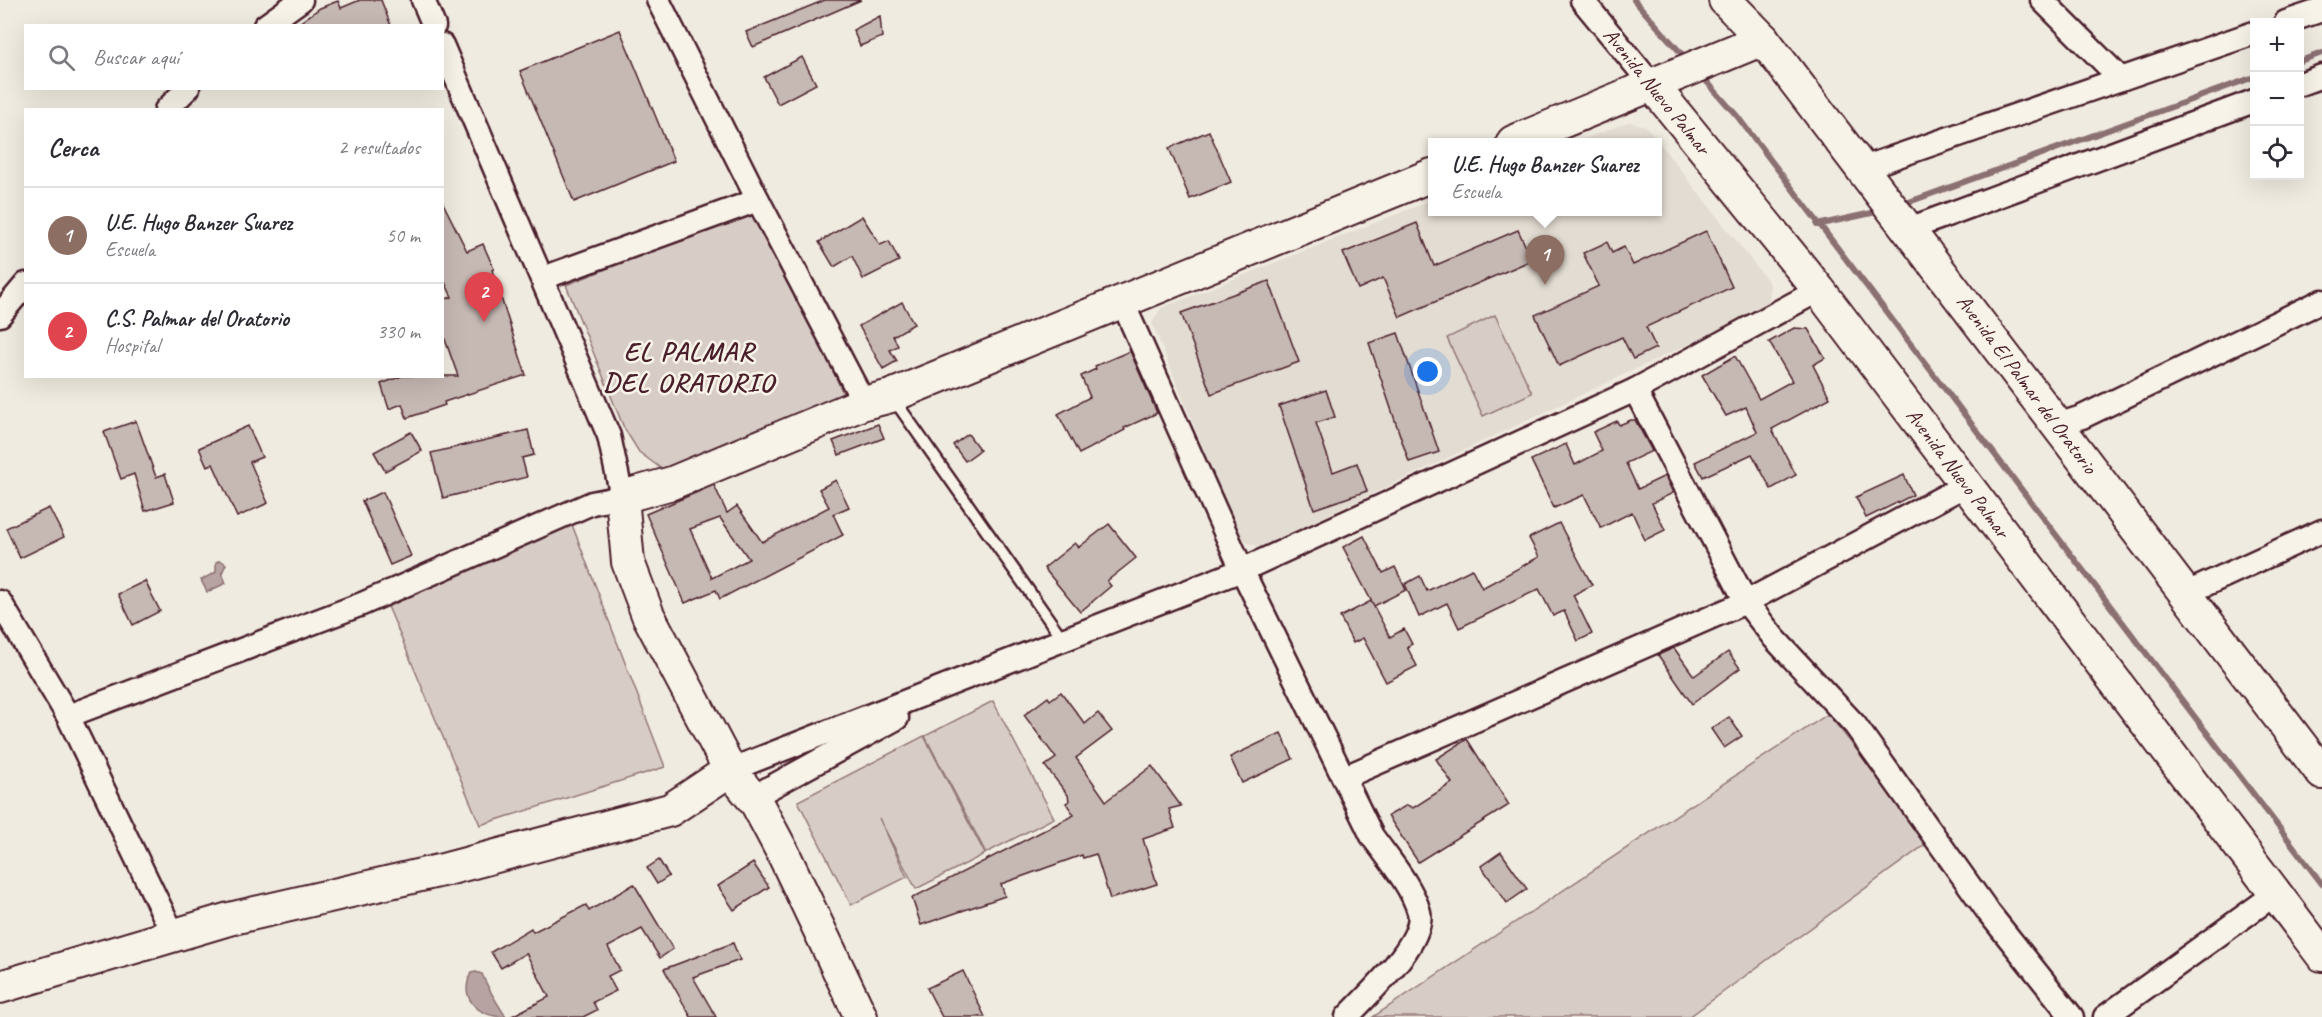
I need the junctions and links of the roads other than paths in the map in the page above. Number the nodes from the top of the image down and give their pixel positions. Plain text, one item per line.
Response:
1 (301, 0) edge
2 (423, 0) edge
3 (658, 0) edge
4 (1582, 0) edge
5 (1725, 0) edge
6 (2042, 0) edge
7 (2322, 10) edge
8 (2298, 18) edge
9 (268, 24) edge
10 (433, 24) edge
11 (2250, 34) edge
12 (1763, 39) junction
13 (444, 50) edge
14 (2322, 76) edge
15 (2121, 79) junction
16 (1664, 81) junction
17 (2304, 83) edge
18 (186, 90) edge
19 (2250, 102) edge
20 (168, 108) edge
21 (1523, 138) edge
22 (1863, 168) junction
23 (1428, 177) edge
24 (758, 200) junction
25 (1909, 228) junction
26 (543, 278) junction
27 (24, 286) edge
28 (1819, 290) junction
29 (1122, 301) junction
30 (2322, 301) edge
31 (0, 315) edge
32 (1635, 390) junction
33 (877, 399) junction
34 (2057, 425) junction
35 (1966, 485) junction
36 (622, 497) junction
37 (2322, 531) edge
38 (1242, 570) junction
39 (2187, 593) junction
40 (0, 602) edge
41 (1746, 602) junction
42 (1064, 641) junction
43 (979, 673) junction
44 (68, 716) junction
45 (730, 770) junction
46 (2322, 773) edge
47 (1345, 777) junction
48 (757, 804) junction
49 (2275, 894) junction
50 (174, 936) junction
51 (2322, 955) edge
52 (0, 987) edge
53 (861, 1017) edge
54 (1347, 1017) edge
55 (2072, 1017) edge
56 (2105, 1017) edge

1 - 9 street
2 - 10 street
3 - 24 street
4 - 16 street, Avenida Nuevo Palmar
5 - 12 main road, Avenida El Palmar del Oratorio
6 - 15 street
7 - 8 street
11 - 15 street
12 - 16 main road
12 - 22 main road, Avenida El Palmar del Oratorio
13 - 26 street
14 - 17 street
15 - 22 street
16 - 21 main road
16 - 28 main road, Avenida Nuevo Palmar
18 - 20 street
19 - 25 street
22 - 25 main road, Avenida El Palmar del Oratorio
23 - 29 main road
24 - 26 street
24 - 33 street
25 - 34 main road, Avenida El Palmar del Oratorio
26 - 36 street
27 - 31 street
28 - 32 street
28 - 35 main road, Avenida Nuevo Palmar
29 - 33 main road
29 - 38 street
30 - 34 street
32 - 38 street
32 - 41 street
33 - 36 main road
33 - 42 lane
34 - 39 main road, Avenida El Palmar del Oratorio
35 - 41 street
35 - 49 main road, Avenida Nuevo Palmar
36 - 44 street
36 - 45 main road
37 - 39 street
38 - 42 street
38 - 47 street
39 - 46 main road, Avenida El Palmar del Oratorio
40 - 44 street
41 - 47 street
41 - 55 street
42 - 43 street
43 - 45 street
43 - 48 street
44 - 50 street
45 - 48 main road
45 - 50 main road
47 - 54 street
48 - 53 main road
49 - 51 main road, Avenida Nuevo Palmar
49 - 56 street
50 - 52 main road

